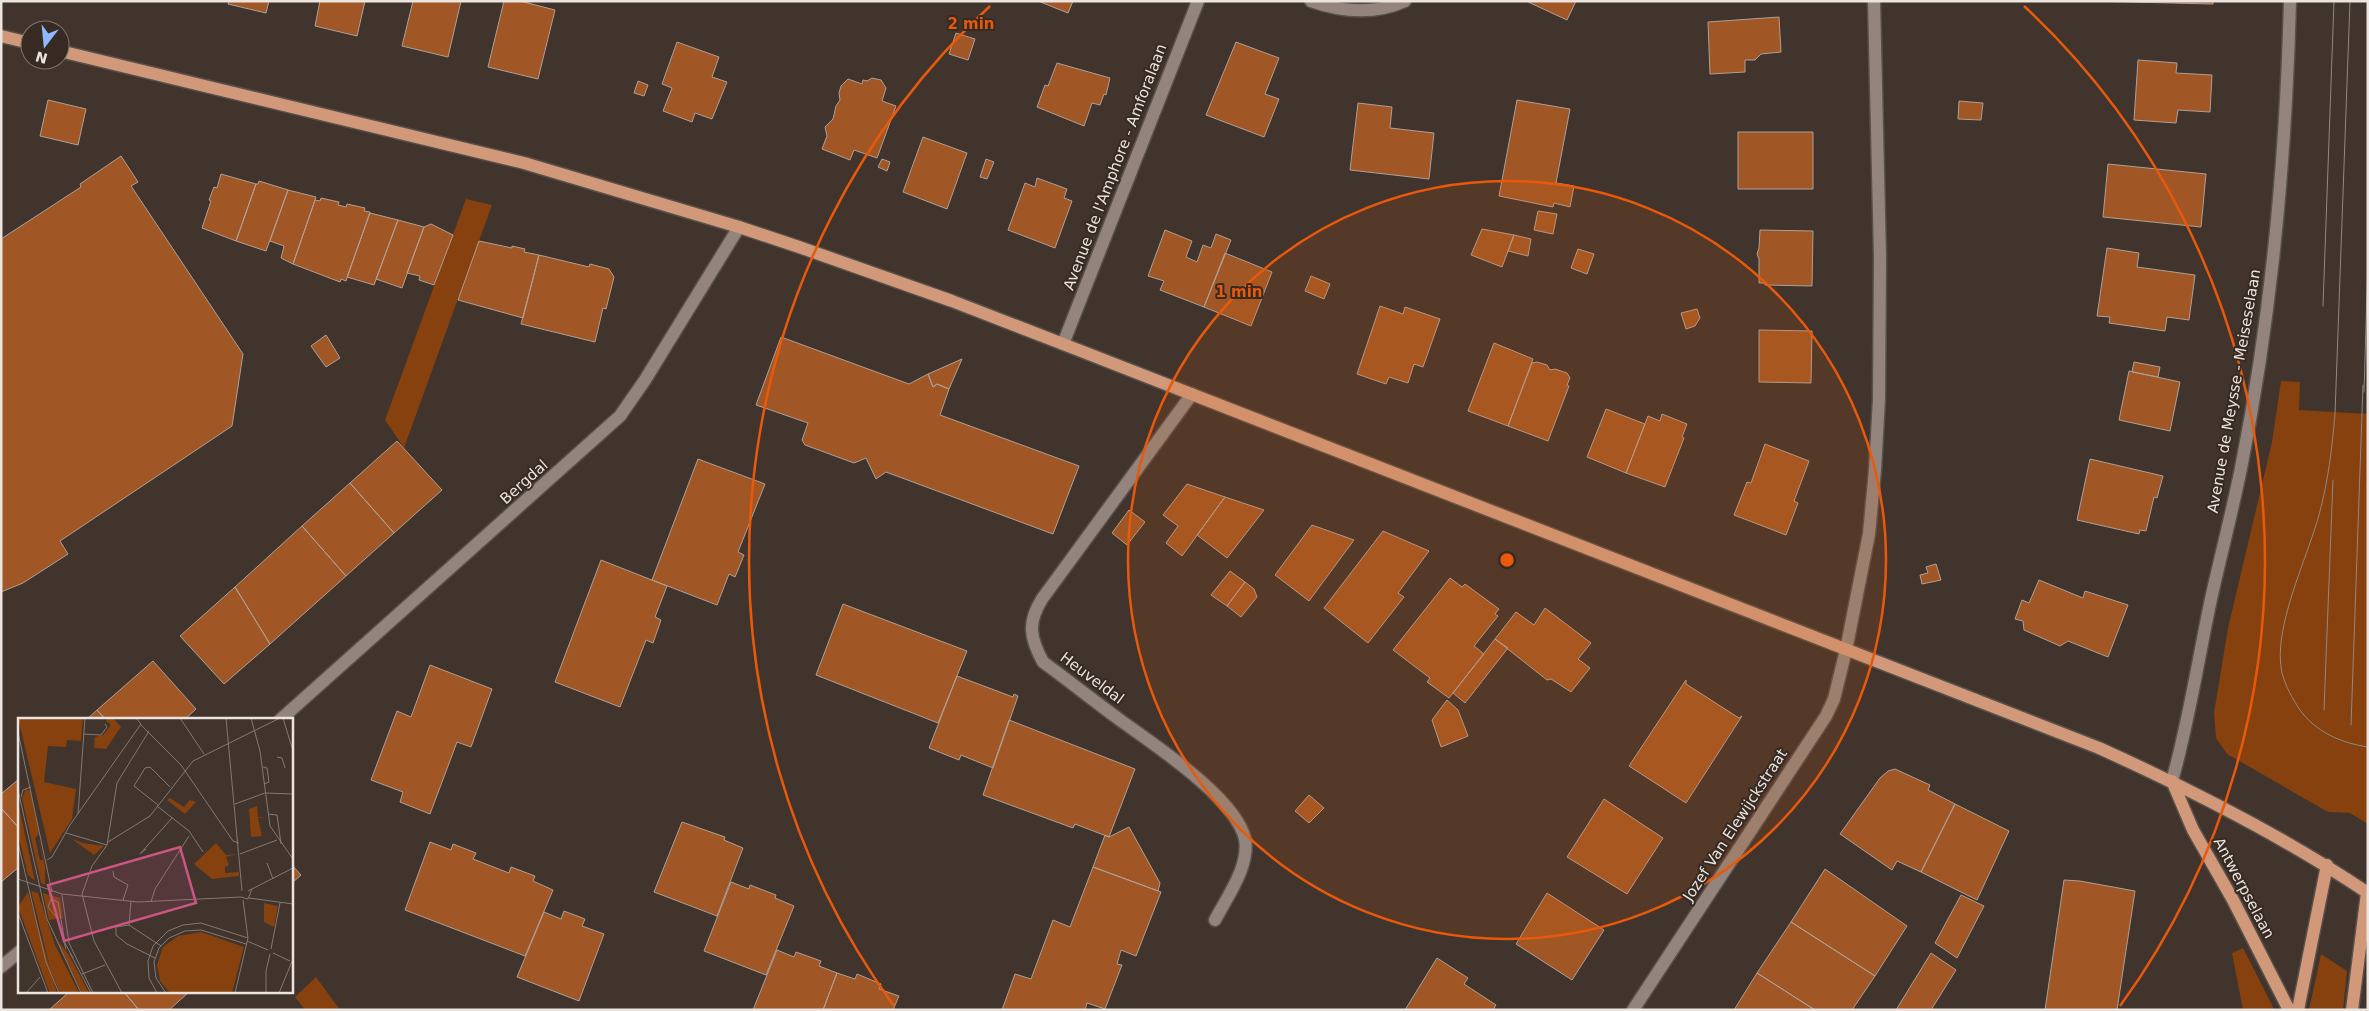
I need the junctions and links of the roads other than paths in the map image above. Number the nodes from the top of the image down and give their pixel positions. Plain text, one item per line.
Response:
1 (1198, 1) edge
2 (1311, 1) edge
3 (1405, 1) edge
4 (1874, 1) edge
5 (2290, 1) edge
6 (1, 36) edge
7 (20, 41) edge
8 (70, 53) edge
9 (739, 227) junction
10 (1063, 344) junction
11 (1192, 394) junction
12 (1846, 650) junction
13 (282, 718) edge
14 (2172, 781) junction
15 (2327, 865) junction
16 (2368, 893) edge
17 (1215, 920) dead end
18 (18, 953) edge
19 (1, 967) edge
20 (1633, 1010) edge
21 (2289, 1010) edge
22 (2298, 1010) edge
23 (2352, 1010) edge

1 - 10 street, Avenue de l'Amphore - Amforalaan
2 - 3 street
4 - 12 street, Jozef Van Elewijckstraat
5 - 14 street, Avenue de Meysse - Meiseselaan
6 - 7 main road
8 - 9 main road
9 - 10 main road
9 - 13 street, Bergdal
10 - 11 main road
11 - 12 main road
11 - 17 street, Heuveldal
12 - 14 main road
12 - 20 street, Jozef Van Elewijckstraat
14 - 15 main road
14 - 21 main road, Antwerpselaan
15 - 16 main road
15 - 22 main road
16 - 23 main road
18 - 19 street

